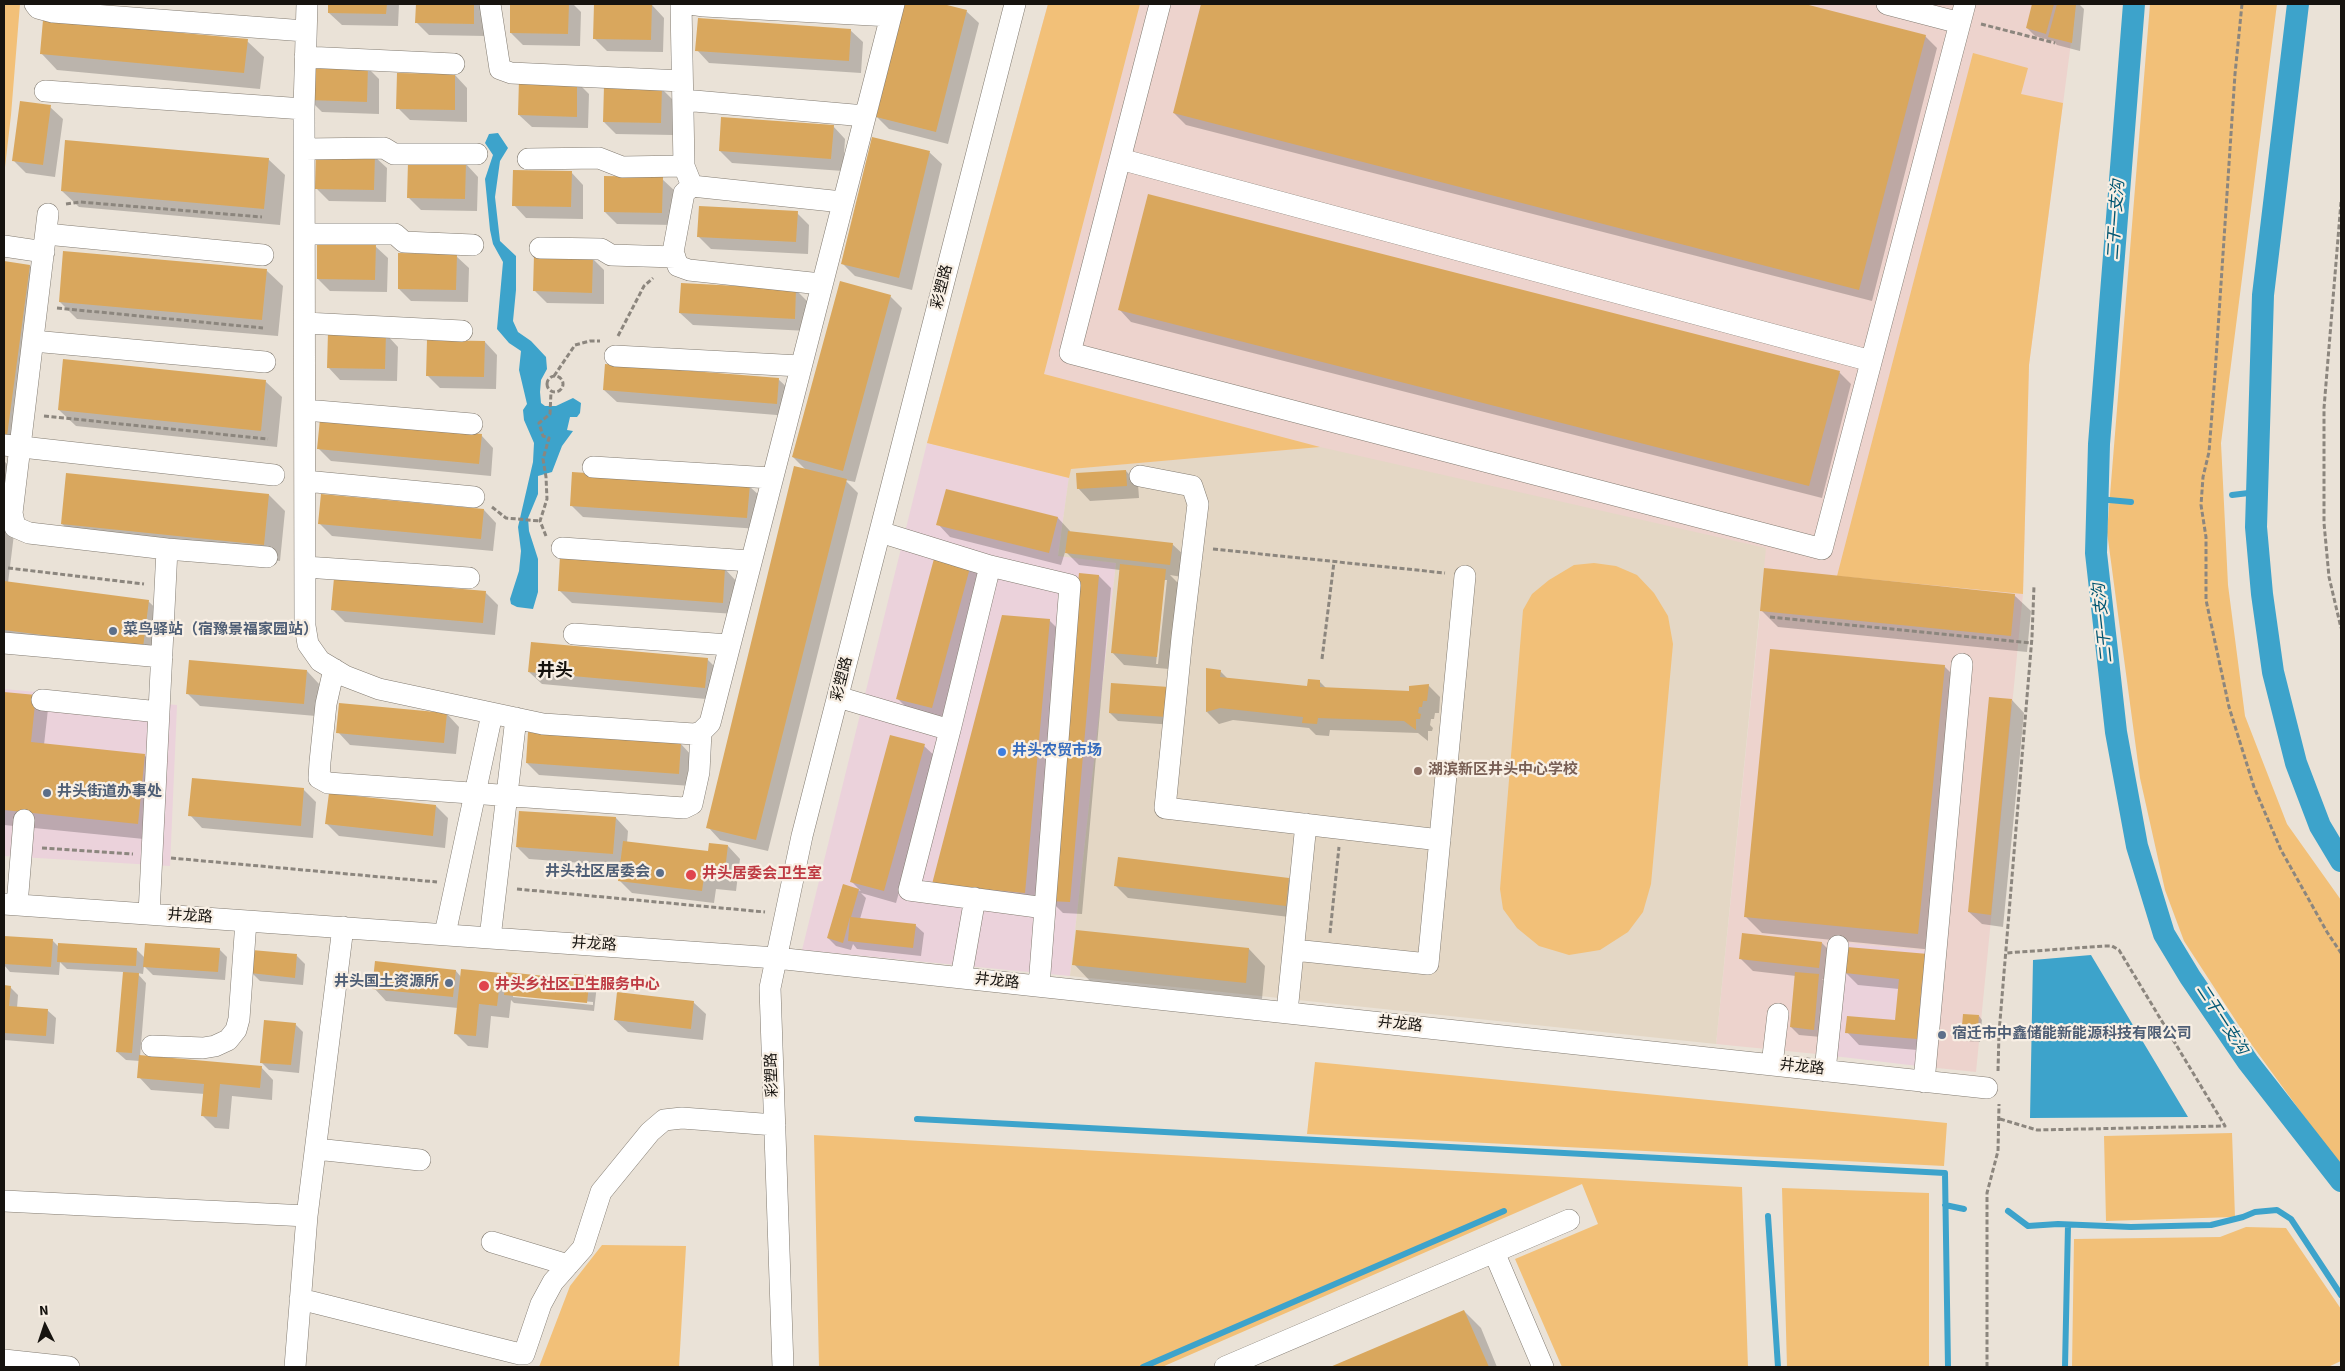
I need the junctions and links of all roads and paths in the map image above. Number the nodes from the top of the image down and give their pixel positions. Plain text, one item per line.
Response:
1 (35, 4) edge
2 (307, 4) edge
3 (490, 4) edge
4 (681, 4) edge
5 (690, 4) edge
6 (1015, 4) edge
7 (1160, 4) edge
8 (1887, 4) edge
9 (2242, 4) edge
10 (892, 10) edge
11 (1962, 15) edge
12 (305, 31) junction
13 (2055, 43) dead end
14 (305, 57) junction
15 (454, 64) dead end
16 (682, 90) junction
17 (45, 91) dead end
18 (304, 109) junction
19 (865, 116) junction
20 (305, 149) junction
21 (477, 154) dead end
22 (1120, 158) junction
23 (528, 159) dead end
24 (684, 166) junction
25 (692, 186) junction
26 (842, 202) junction
27 (2341, 202) edge
28 (262, 217) dead end
29 (46, 233) junction
30 (305, 234) junction
31 (473, 245) dead end
32 (4, 246) edge
33 (540, 248) dead end
34 (263, 255) dead end
35 (677, 262) junction
36 (821, 284) junction
37 (37, 306) junction
38 (305, 323) junction
39 (263, 328) dead end
40 (462, 332) dead end
41 (33, 340) junction
42 (611, 347) junction
43 (1872, 360) junction
44 (265, 362) dead end
45 (800, 366) junction
46 (554, 376) junction
47 (551, 392) junction
48 (305, 410) junction
49 (24, 414) junction
50 (472, 424) dead end
51 (268, 438) dead end
52 (12, 446) edge
53 (593, 467) dead end
54 (274, 475) dead end
55 (1140, 476) dead end
56 (771, 478) junction
57 (304, 482) junction
58 (474, 497) dead end
59 (514, 520) dead end
60 (540, 522) junction
61 (880, 532) junction
62 (1193, 547) junction
63 (562, 548) joint
64 (167, 549) junction
65 (267, 557) dead end
66 (750, 561) junction
67 (1334, 562) junction
68 (990, 566) junction
69 (305, 567) junction
70 (8, 568) dead end
71 (1466, 576) joint
72 (469, 578) dead end
73 (2034, 586) dead end
74 (165, 587) junction
75 (1770, 618) dead end
76 (2341, 628) edge
77 (574, 634) dead end
78 (4, 643) edge
79 (2032, 643) junction
80 (729, 645) junction
81 (162, 657) junction
82 (1322, 659) dead end
83 (1962, 664) dead end
84 (334, 668) junction
85 (838, 696) junction
86 (42, 700) dead end
87 (159, 712) junction
88 (492, 714) junction
89 (516, 718) junction
90 (950, 730) junction
91 (701, 732) junction
92 (475, 795) junction
93 (507, 797) junction
94 (24, 820) dead end
95 (1306, 824) junction
96 (1341, 828) junction
97 (1440, 840) junction
98 (22, 846) junction
99 (152, 856) junction
100 (456, 884) junction
101 (496, 887) junction
102 (975, 898) junction
103 (10, 905) edge
104 (1045, 908) junction
105 (149, 914) junction
106 (786, 914) junction
107 (246, 921) junction
108 (343, 927) junction
109 (445, 934) junction
110 (490, 938) junction
111 (1838, 946) dead end
112 (1294, 950) junction
113 (2006, 953) junction
114 (2341, 953) edge
115 (1328, 954) junction
116 (776, 958) junction
117 (961, 978) junction
118 (1039, 986) junction
119 (1287, 1012) junction
120 (1778, 1014) dead end
121 (152, 1046) dead end
122 (1772, 1065) junction
123 (1825, 1071) junction
124 (1924, 1082) junction
125 (1992, 1089) junction
126 (2000, 1119) junction
127 (775, 1125) junction
128 (316, 1149) junction
129 (420, 1160) dead end
130 (4, 1201) edge
131 (307, 1216) junction
132 (1569, 1220) dead end
133 (492, 1242) dead end
134 (1494, 1252) junction
135 (568, 1265) junction
136 (300, 1299) junction
137 (4, 1360) edge
138 (69, 1367) edge
139 (295, 1367) edge
140 (783, 1367) edge
141 (1225, 1367) edge
142 (1543, 1367) edge
143 (1987, 1367) edge

1 - 12 street
2 - 12 street
3 - 16 street
4 - 16 street
5 - 10 street
6 - 61 street, 彩塑路
7 - 22 street
8 - 11 street
9 - 114 path
10 - 19 street
11 - 13 path
11 - 43 street
12 - 14 street
14 - 15 street
14 - 18 street
16 - 19 street
16 - 24 street
17 - 18 street
18 - 20 street
19 - 26 street
20 - 21 street
20 - 30 street
22 - 43 street
22 - 43 street
23 - 24 street
24 - 25 street
25 - 26 street
25 - 35 street
26 - 36 street
27 - 76 path
28 - 29 path
29 - 32 street
29 - 34 street
29 - 37 street
30 - 31 street
30 - 38 street
33 - 35 street
35 - 36 street
35 - 42 path
36 - 45 street
37 - 39 path
37 - 41 street
38 - 40 street
38 - 48 street
41 - 44 street
41 - 49 street
42 - 45 street
42 - 46 path
45 - 56 street
46 - 47 path
46 - 47 path
47 - 60 path
48 - 50 street
48 - 57 street
49 - 51 path
49 - 52 street
52 - 54 street
52 - 64 street
53 - 56 street
55 - 62 street
56 - 66 street
57 - 58 street
57 - 69 street
59 - 60 path
60 - 63 path
61 - 68 street
61 - 85 street, 彩塑路
62 - 67 path
62 - 95 street
63 - 66 street
64 - 65 street
64 - 74 street
66 - 80 street
67 - 71 path
67 - 82 path
68 - 90 street
68 - 104 street
69 - 72 street
69 - 84 street
70 - 74 path
71 - 97 street
73 - 79 path
74 - 81 street
75 - 79 path
77 - 80 street
78 - 81 street
79 - 113 path
80 - 91 street
81 - 87 street
83 - 124 street
84 - 88 street
84 - 92 street
85 - 90 street
85 - 106 street, 彩塑路
86 - 87 street
87 - 99 street
88 - 89 street
88 - 92 street
89 - 91 street
89 - 93 street
90 - 102 street
91 - 93 street
92 - 93 street
92 - 100 street
93 - 101 street
94 - 98 street
95 - 96 street
95 - 112 street
96 - 97 street
96 - 115 path
97 - 115 street
98 - 99 path
98 - 103 street
99 - 100 path
99 - 105 street
100 - 109 street
101 - 106 path
101 - 110 street
102 - 104 street
102 - 117 street
103 - 105 street, 井龙路
104 - 118 street
105 - 107 street, 井龙路
106 - 116 street, 彩塑路
107 - 108 street, 井龙路
107 - 121 street
108 - 109 street, 井龙路
108 - 128 street
109 - 110 street, 井龙路
110 - 116 street, 井龙路
111 - 123 street
112 - 115 street
112 - 119 street
113 - 125 path
113 - 126 path
116 - 117 street, 井龙路
116 - 127 street, 彩塑路
117 - 118 street, 井龙路
118 - 119 street, 井龙路
119 - 122 street, 井龙路
120 - 122 street
122 - 123 street, 井龙路
123 - 124 street, 井龙路
124 - 125 street, 井龙路
125 - 126 path
126 - 143 path
127 - 135 street
127 - 140 street, 彩塑路
128 - 129 street
128 - 131 street
130 - 131 street
131 - 136 street
132 - 134 street
133 - 135 street
134 - 141 street
134 - 142 street
135 - 136 street
136 - 139 street
137 - 138 street

